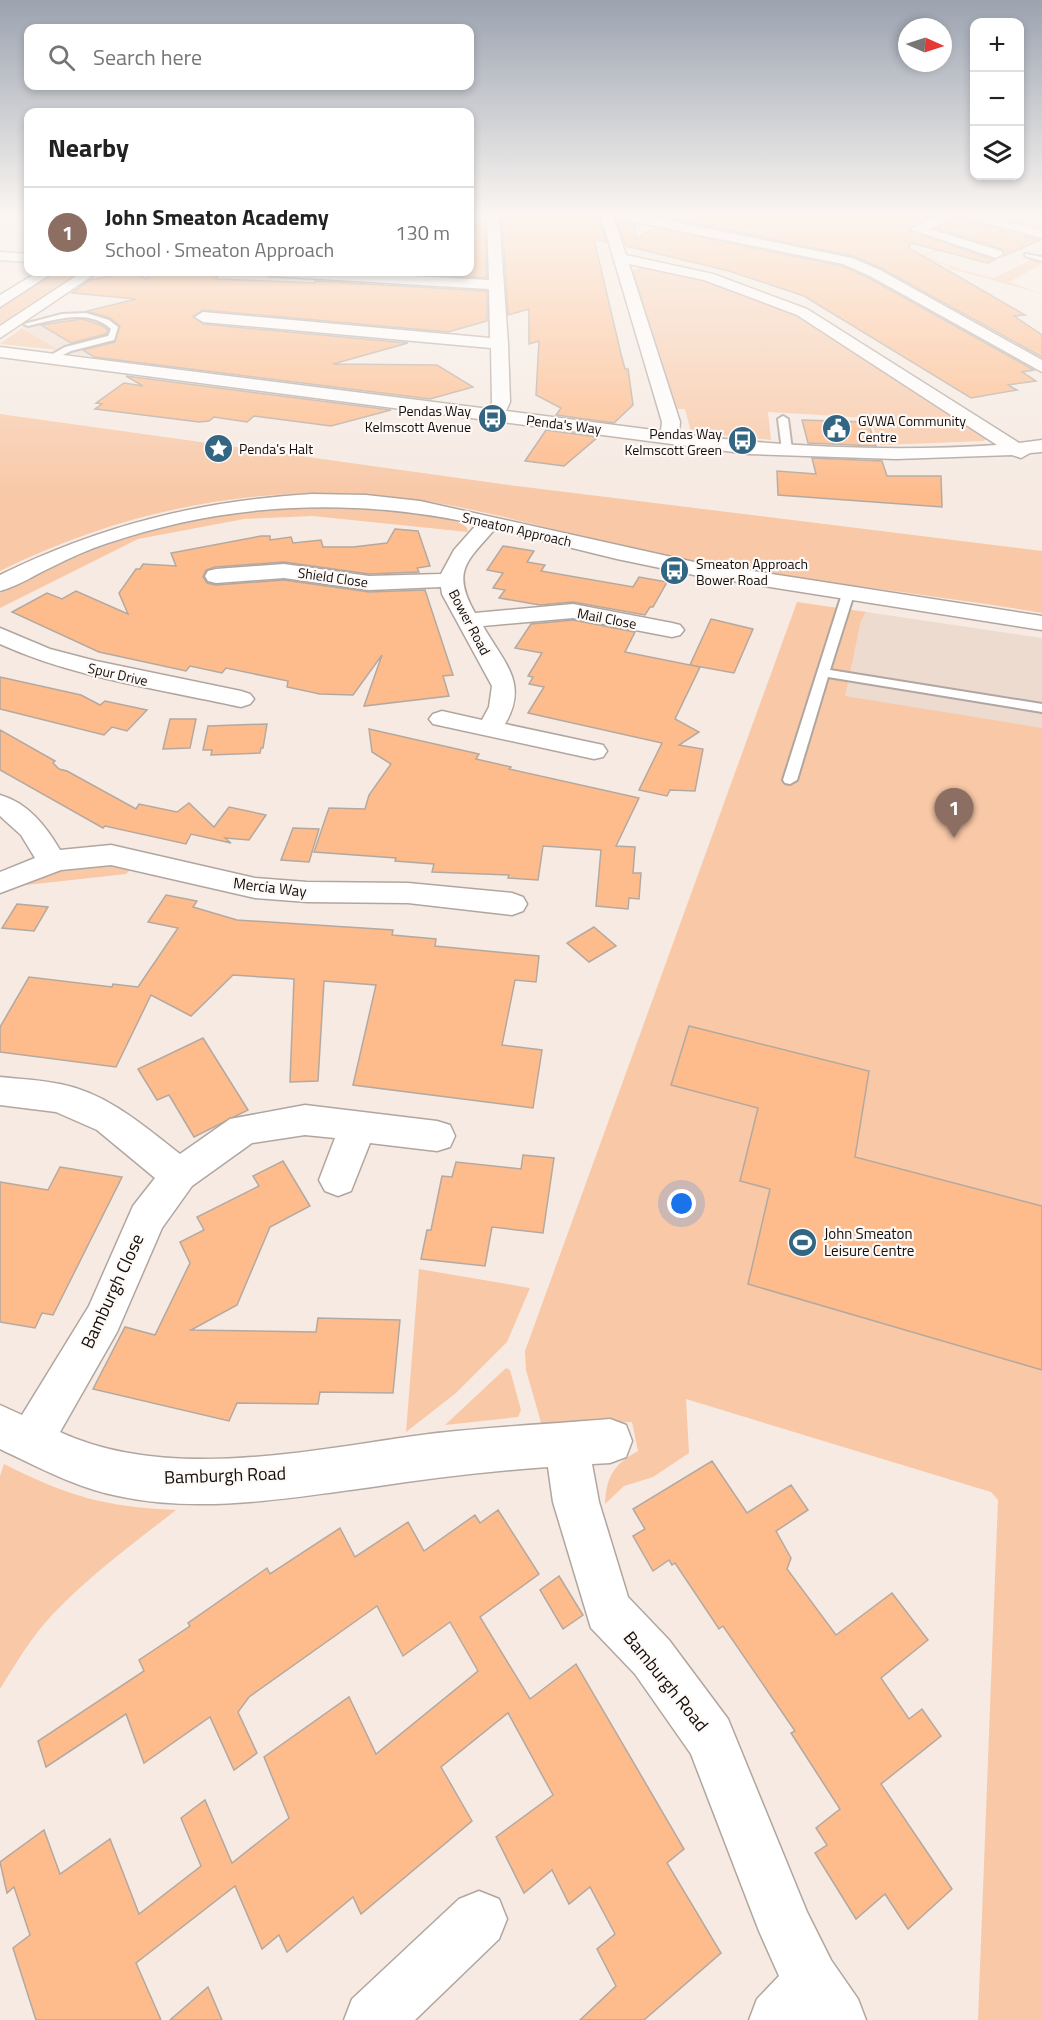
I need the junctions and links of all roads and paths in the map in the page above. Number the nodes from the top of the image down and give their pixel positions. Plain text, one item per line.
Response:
1 (39, 310) edge
2 (497, 310) edge
3 (636, 310) edge
4 (797, 310) edge
5 (941, 310) edge
6 (203, 317) dead end
7 (22, 323) junction
8 (0, 333) edge
9 (500, 344) junction
10 (0, 352) edge
11 (60, 354) junction
12 (1042, 368) edge
13 (495, 415) junction
14 (783, 419) dead end
15 (670, 438) junction
16 (1042, 446) edge
17 (1016, 449) junction
18 (787, 450) junction
19 (1042, 466) edge
20 (490, 522) junction
21 (216, 576) dead end
22 (449, 580) junction
23 (0, 584) edge
24 (848, 594) junction
25 (469, 621) junction
26 (1042, 623) edge
27 (672, 630) dead end
28 (0, 635) edge
29 (824, 673) junction
30 (241, 699) dead end
31 (1042, 708) edge
32 (442, 719) dead end
33 (489, 729) junction
34 (594, 751) dead end
35 (790, 780) dead end
36 (0, 804) edge
37 (52, 862) junction
38 (0, 883) edge
39 (512, 904) dead end
40 (0, 1091) edge
41 (358, 1126) junction
42 (437, 1136) dead end
43 (179, 1175) junction
44 (338, 1180) dead end
45 (15, 1434) edge
46 (479, 1919) dead end
47 (809, 2007) edge
48 (374, 2020) edge

1 - 7 street
2 - 9 street
3 - 15 street
4 - 17 street
5 - 12 street
6 - 9 street
7 - 8 street
7 - 11 street, Penda's Way
7 - 11 lane
9 - 13 street
10 - 11 street, Penda's Way
11 - 13 street, Penda's Way
13 - 15 street, Penda's Way
14 - 18 lane
15 - 18 street, Penda's Way
16 - 17 street, Penda's Way
17 - 18 street, Penda's Way
17 - 19 street
20 - 22 street, Bower Road
20 - 23 street, Smeaton Approach
20 - 24 street, Smeaton Approach
21 - 22 street, Shield Close
22 - 25 street, Bower Road
24 - 26 street, Smeaton Approach
24 - 29 lane
25 - 27 street, Mail Close
25 - 33 street, Bower Road
28 - 30 street, Spur Drive
29 - 31 lane
29 - 35 lane
32 - 33 street
33 - 34 street
36 - 37 street
37 - 38 street, Mercia Way
37 - 39 street, Mercia Way
40 - 43 street
41 - 42 street, Bamburgh Close
41 - 43 street, Bamburgh Close
41 - 44 street
43 - 45 street, Bamburgh Close
45 - 47 street, Bamburgh Road
46 - 48 street

